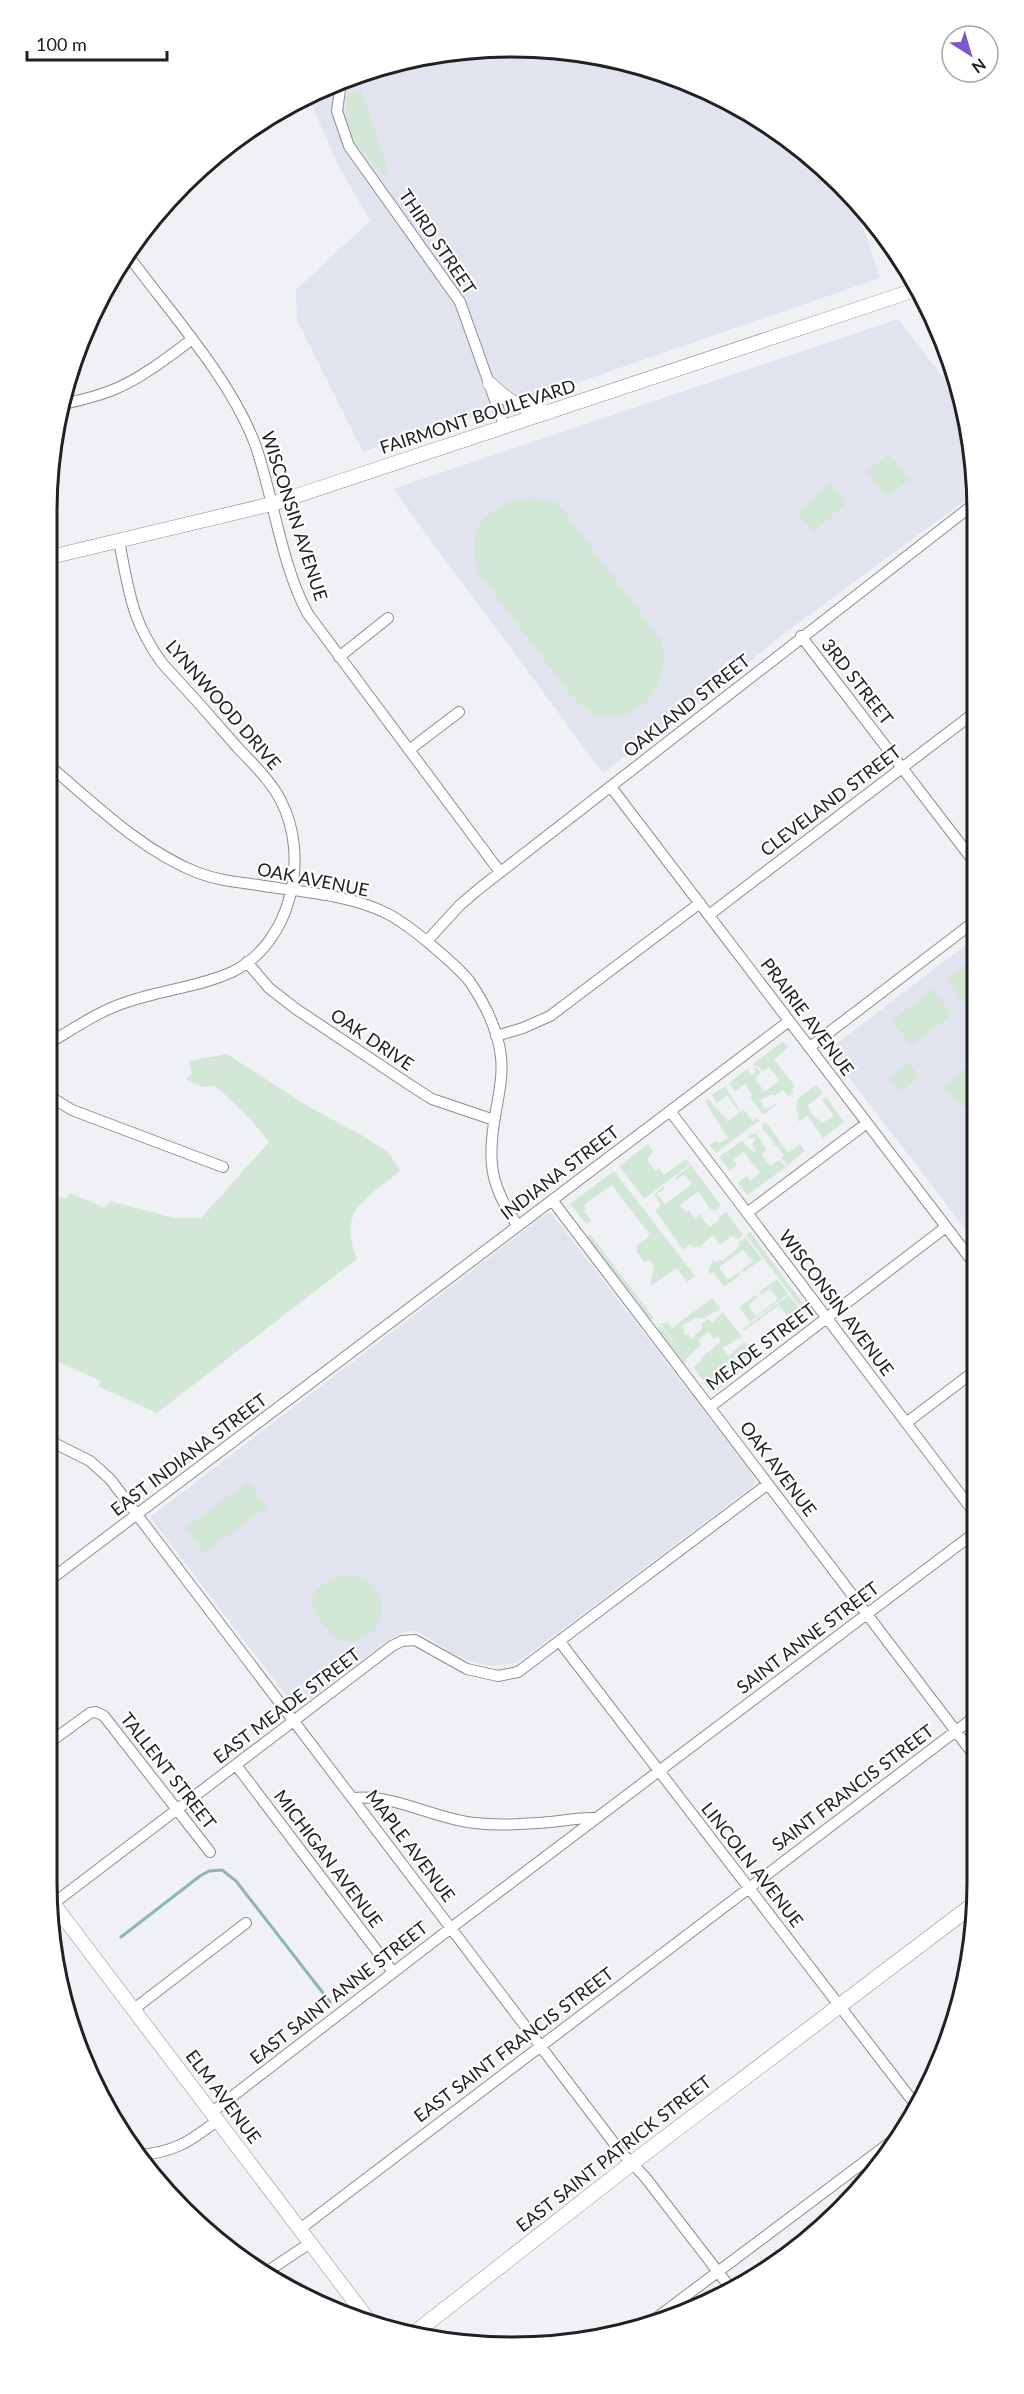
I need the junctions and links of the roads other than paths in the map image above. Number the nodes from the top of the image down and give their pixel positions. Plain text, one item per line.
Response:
1 (339, 92) edge
2 (132, 261) edge
3 (909, 289) edge
4 (191, 340) junction
5 (490, 384) junction
6 (71, 402) edge
7 (552, 412) junction
8 (505, 428) junction
9 (272, 504) junction
10 (967, 509) edge
11 (119, 541) junction
12 (57, 555) edge
13 (388, 618) dead end
14 (801, 636) junction
15 (339, 657) junction
16 (459, 712) dead end
17 (967, 718) edge
18 (409, 750) junction
19 (903, 767) junction
20 (57, 772) edge
21 (612, 787) junction
22 (967, 852) edge
23 (500, 872) junction
24 (292, 891) junction
25 (700, 903) junction
26 (709, 915) junction
27 (967, 927) edge
28 (427, 941) junction
29 (247, 962) junction
30 (789, 1021) junction
31 (496, 1036) junction
32 (57, 1039) edge
33 (810, 1047) junction
34 (57, 1101) edge
35 (670, 1111) junction
36 (494, 1120) junction
37 (867, 1123) junction
38 (223, 1167) dead end
39 (552, 1200) junction
40 (747, 1213) junction
41 (518, 1226) junction
42 (946, 1227) junction
43 (967, 1254) edge
44 (827, 1318) junction
45 (352, 1352) joint
46 (967, 1377) edge
47 (710, 1407) junction
48 (906, 1423) junction
49 (57, 1444) edge
50 (768, 1484) junction
51 (967, 1503) edge
52 (138, 1515) junction
53 (967, 1538) edge
54 (57, 1575) edge
55 (867, 1614) junction
56 (560, 1642) junction
57 (294, 1721) junction
58 (967, 1722) edge
59 (956, 1731) junction
60 (57, 1737) edge
61 (967, 1746) edge
62 (236, 1765) junction
63 (659, 1771) junction
64 (354, 1798) junction
65 (177, 1810) junction
66 (596, 1818) junction
67 (210, 1852) dead end
68 (748, 1887) junction
69 (58, 1898) edge
70 (966, 1910) edge
71 (58, 1912) edge
72 (246, 1923) dead end
73 (451, 1928) junction
74 (393, 1972) junction
75 (841, 2006) junction
76 (134, 2009) junction
77 (540, 2045) junction
78 (912, 2099) edge
79 (215, 2116) junction
80 (879, 2151) edge
81 (147, 2154) edge
82 (632, 2163) junction
83 (300, 2229) junction
84 (310, 2243) junction
85 (272, 2268) edge
86 (719, 2271) junction
87 (727, 2283) edge
88 (670, 2308) edge
89 (362, 2311) edge
90 (421, 2328) edge

1 - 5 street, THIRD STREET
2 - 4 street, WISCONSIN AVENUE
3 - 7 street, FAIRMONT BOULEVARD
4 - 6 street
4 - 9 street, WISCONSIN AVENUE
5 - 7 street
5 - 8 street, THIRD STREET
7 - 8 street, FAIRMONT BOULEVARD
8 - 9 street, FAIRMONT BOULEVARD
9 - 11 street, FAIRMONT BOULEVARD
9 - 15 street, WISCONSIN AVENUE
10 - 14 street, OAKLAND STREET
11 - 12 street, FAIRMONT BOULEVARD
11 - 24 street, LYNNWOOD DRIVE
13 - 15 street
14 - 19 street, 3RD STREET
14 - 21 street, OAKLAND STREET
15 - 18 street, WISCONSIN AVENUE
16 - 18 street
17 - 19 street, CLEVELAND STREET
18 - 23 street, WISCONSIN AVENUE
19 - 22 street, 3RD STREET
19 - 26 street, CLEVELAND STREET
20 - 24 street, OAK AVENUE
21 - 23 street, OAKLAND STREET
21 - 25 street, PRAIRIE AVENUE
23 - 28 street, OAKLAND STREET
24 - 28 street, OAK AVENUE
24 - 29 street
25 - 26 street, PRAIRIE AVENUE
25 - 31 street
26 - 30 street, PRAIRIE AVENUE
27 - 33 street
28 - 31 street, OAK AVENUE
29 - 32 street
29 - 36 street, OAK DRIVE
30 - 33 street, PRAIRIE AVENUE
30 - 35 street, INDIANA STREET
31 - 36 street, OAK AVENUE
33 - 37 street, PRAIRIE AVENUE
34 - 38 street
35 - 39 street, INDIANA STREET
35 - 40 street, WISCONSIN AVENUE
36 - 41 street, OAK AVENUE
37 - 40 street
37 - 42 street, PRAIRIE AVENUE
39 - 41 street, INDIANA STREET
39 - 47 street, OAK AVENUE
40 - 44 street, WISCONSIN AVENUE
41 - 45 street, INDIANA STREET
42 - 43 street, PRAIRIE AVENUE
42 - 44 street, MEADE STREET
44 - 47 street, MEADE STREET
44 - 48 street, WISCONSIN AVENUE
45 - 52 street, EAST INDIANA STREET
46 - 48 street
47 - 50 street, OAK AVENUE
48 - 51 street, WISCONSIN AVENUE
49 - 52 street, MAPLE AVENUE
50 - 55 street, OAK AVENUE
50 - 56 street
52 - 54 street, EAST INDIANA STREET
52 - 57 street, MAPLE AVENUE
53 - 55 street, SAINT ANNE STREET
55 - 59 street, OAK AVENUE
55 - 63 street, SAINT ANNE STREET
56 - 57 street, EAST MEADE STREET
56 - 63 street, LINCOLN AVENUE
57 - 62 street, EAST MEADE STREET
57 - 64 street, MAPLE AVENUE
58 - 59 street, SAINT FRANCIS STREET
59 - 61 street, OAK AVENUE
59 - 68 street, SAINT FRANCIS STREET
60 - 65 street, TALLENT STREET
62 - 65 street, EAST MEADE STREET
62 - 74 street, MICHIGAN AVENUE
63 - 66 street, EAST SAINT ANNE STREET
63 - 68 street, LINCOLN AVENUE
64 - 66 street
64 - 73 street, MAPLE AVENUE
65 - 67 street, TALLENT STREET
65 - 69 street, EAST MEADE STREET
66 - 73 street, EAST SAINT ANNE STREET
68 - 75 street, LINCOLN AVENUE
68 - 77 street, EAST SAINT FRANCIS STREET
70 - 75 main road, EAST SAINT PATRICK STREET
71 - 76 street, ELM AVENUE
72 - 76 street
73 - 74 street, EAST SAINT ANNE STREET
73 - 77 street, MAPLE AVENUE
74 - 79 street, EAST SAINT ANNE STREET
75 - 78 street, LINCOLN AVENUE
75 - 82 main road, EAST SAINT PATRICK STREET
76 - 79 street, ELM AVENUE
77 - 82 street, MAPLE AVENUE
77 - 83 street, EAST SAINT FRANCIS STREET
79 - 81 street, EAST SAINT ANNE STREET
79 - 83 street, ELM AVENUE
80 - 86 street
82 - 86 street, MAPLE AVENUE
82 - 90 main road, EAST SAINT PATRICK STREET
83 - 84 street, ELM AVENUE
84 - 85 street
84 - 89 street, ELM AVENUE
86 - 87 street, MAPLE AVENUE
86 - 88 street

